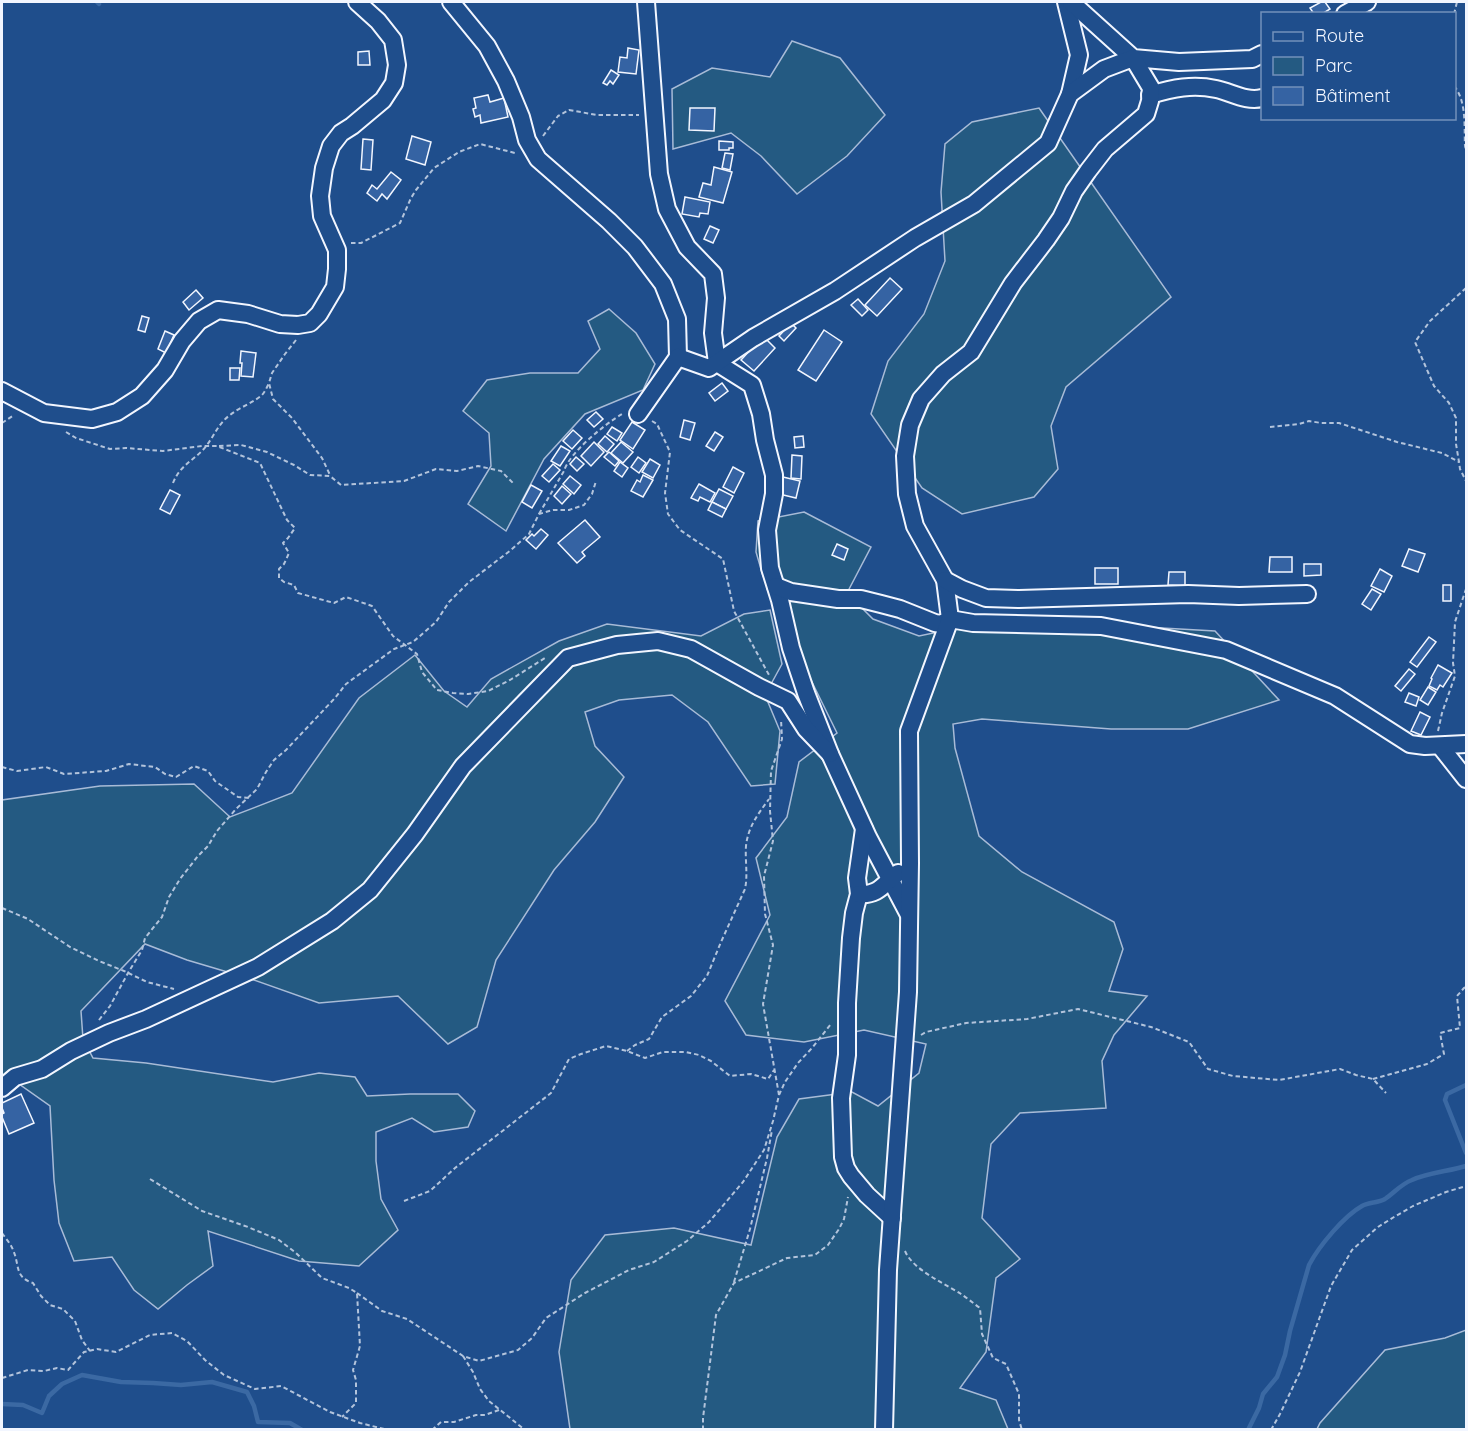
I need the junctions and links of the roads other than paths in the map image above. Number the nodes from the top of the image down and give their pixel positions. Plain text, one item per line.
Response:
1 (357, 2) edge
2 (451, 2) edge
3 (646, 2) edge
4 (1068, 2) edge
5 (1367, 2) edge
6 (1349, 12) edge
7 (1261, 55) edge
8 (1133, 58) junction
9 (1070, 94) junction
10 (1150, 95) junction
11 (1261, 98) edge
12 (678, 357) junction
13 (717, 363) junction
14 (2, 391) edge
15 (638, 414) road end
16 (945, 580) junction
17 (776, 586) junction
18 (1307, 594) dead end
19 (950, 620) junction
20 (1467, 744) edge
21 (1433, 746) junction
22 (830, 754) junction
23 (1467, 779) edge
24 (864, 829) junction
25 (910, 863) junction
26 (890, 879) junction
27 (859, 894) junction
28 (909, 916) junction
29 (2, 1088) edge
30 (892, 1218) junction
31 (884, 1430) edge

1 - 14 street
2 - 12 street
3 - 13 street
4 - 8 street
4 - 9 street
5 - 6 street
7 - 8 street
8 - 9 street
8 - 10 street
9 - 13 street
10 - 11 street
10 - 16 street
12 - 13 street
12 - 15 street
13 - 17 street
16 - 18 street
16 - 19 street
17 - 19 street
17 - 22 street
19 - 21 street
19 - 25 street
20 - 21 street
21 - 23 street
22 - 24 street
22 - 29 street
24 - 26 street
24 - 27 street
25 - 26 street
25 - 28 street
26 - 27 street
26 - 28 street
27 - 30 street
28 - 30 street
30 - 31 street

